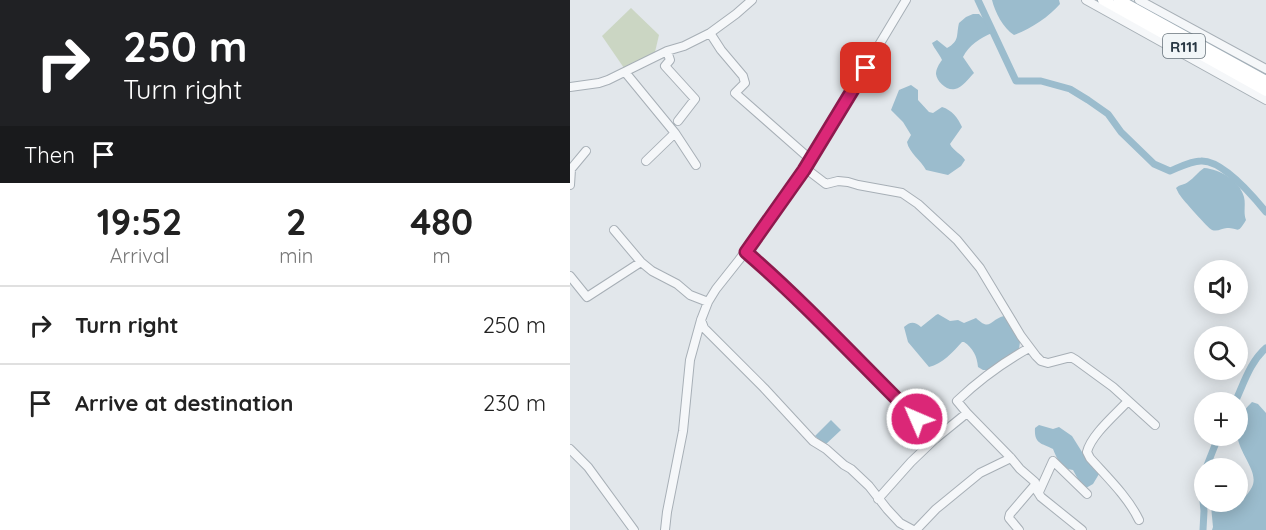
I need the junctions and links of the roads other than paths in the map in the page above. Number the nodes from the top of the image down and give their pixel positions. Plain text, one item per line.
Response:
1 (752, 0) edge
2 (906, 0) edge
3 (1086, 0) edge
4 (1103, 0) edge
5 (1139, 0) edge
6 (1117, 4) edge
7 (710, 33) junction
8 (667, 51) junction
9 (1266, 69) edge
10 (626, 72) junction
11 (1266, 81) edge
12 (570, 87) edge
13 (1266, 91) edge
14 (1266, 100) edge
15 (678, 121) dead end
16 (675, 133) junction
17 (586, 151) dead end
18 (810, 159) junction
19 (646, 161) dead end
20 (696, 165) dead end
21 (804, 168) junction
22 (570, 185) edge
23 (614, 230) dead end
24 (746, 252) junction
25 (641, 262) junction
26 (570, 276) edge
27 (708, 302) junction
28 (700, 320) junction
29 (1029, 348) junction
30 (1128, 401) junction
31 (967, 413) junction
32 (1155, 426) dead end
33 (935, 439) junction
34 (570, 449) edge
35 (1011, 458) junction
36 (1036, 489) junction
37 (1087, 494) dead end
38 (878, 499) junction
39 (1139, 520) dead end
40 (634, 530) edge
41 (665, 530) edge
42 (914, 530) edge
43 (1019, 530) edge
44 (1082, 530) edge

1 - 7 street
2 - 18 street
3 - 6 street
4 - 6 main road, R111
5 - 9 street
6 - 11 main road, R111
6 - 13 main road, R111
6 - 14 street
7 - 8 street
7 - 18 street
8 - 10 street
8 - 15 street
10 - 12 street
10 - 16 street
16 - 19 street
16 - 20 street
17 - 22 street
18 - 21 street
21 - 24 street
21 - 29 street
23 - 25 street
24 - 27 street
24 - 33 street
25 - 26 street
25 - 27 street
27 - 28 street
28 - 38 street
28 - 41 street
29 - 30 street
29 - 31 street
30 - 32 street
30 - 39 street
31 - 33 street
31 - 35 street
33 - 38 street
34 - 40 street
35 - 36 street
35 - 42 street
36 - 37 street
36 - 43 street
36 - 44 street
38 - 42 street

